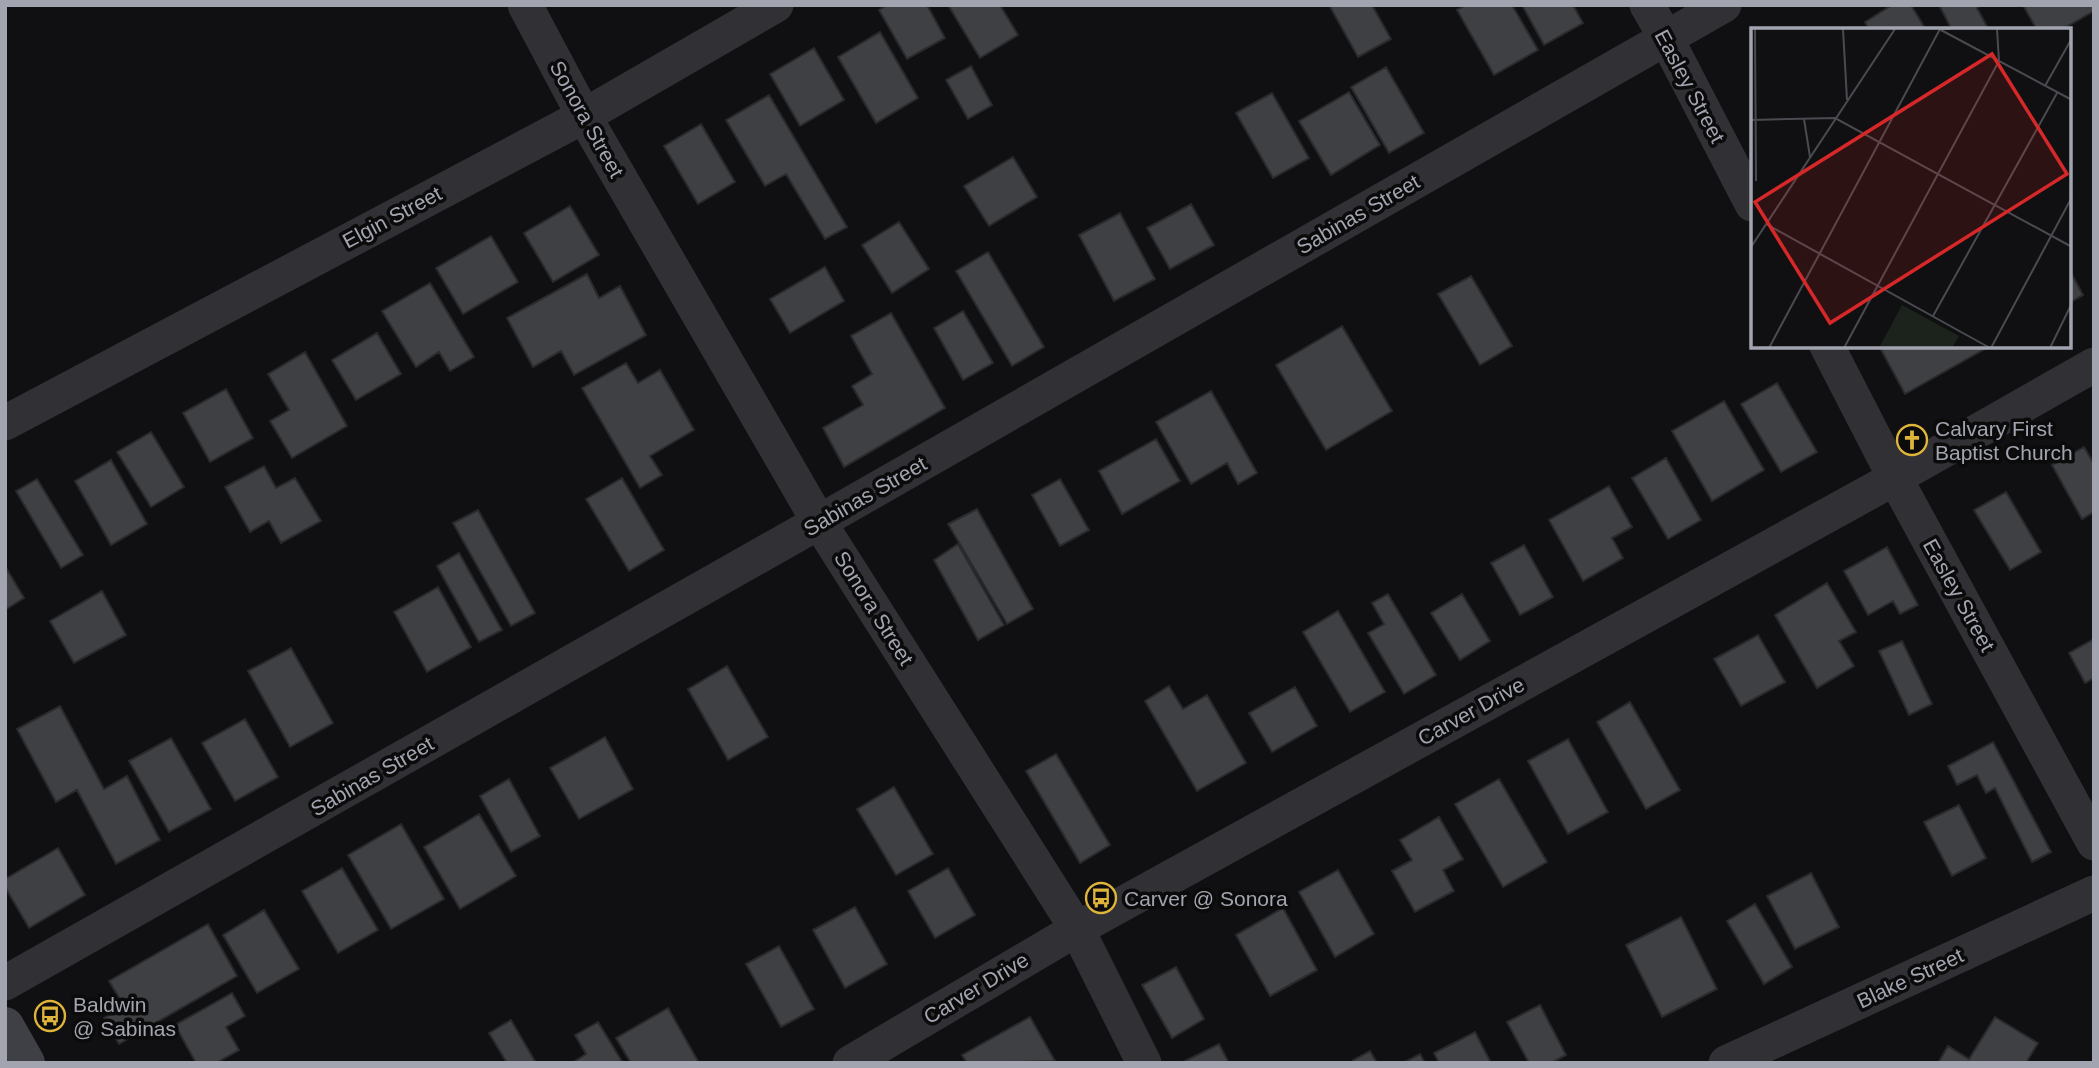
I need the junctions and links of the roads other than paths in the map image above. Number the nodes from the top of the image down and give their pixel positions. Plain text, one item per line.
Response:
1 (525, 5) edge
2 (776, 5) edge
3 (1647, 5) edge
4 (1724, 5) edge
5 (1666, 38) junction
6 (584, 116) junction
7 (1751, 202) edge
8 (1828, 348) edge
9 (2094, 365) edge
10 (5, 423) edge
11 (1895, 478) junction
12 (819, 522) junction
13 (2094, 843) edge
14 (2094, 893) edge
15 (1077, 929) junction
16 (5, 983) edge
17 (5, 1026) edge
18 (26, 1063) edge
19 (850, 1063) edge
20 (1144, 1063) edge
21 (1726, 1063) edge

1 - 6 street, Sonora Street
2 - 6 street, Elgin Street
3 - 5 street, Easley Street
4 - 5 street, Sabinas Street
5 - 7 street, Easley Street
5 - 12 street, Sabinas Street
6 - 10 street, Elgin Street
6 - 12 street, Sonora Street
8 - 11 street, Easley Street
9 - 11 street, Carver Drive
11 - 13 street, Easley Street
11 - 15 street, Carver Drive
12 - 15 street, Sonora Street
12 - 16 street, Sabinas Street
14 - 21 street, Blake Street
15 - 19 street, Carver Drive
15 - 20 street, Sonora Street
17 - 18 main road

